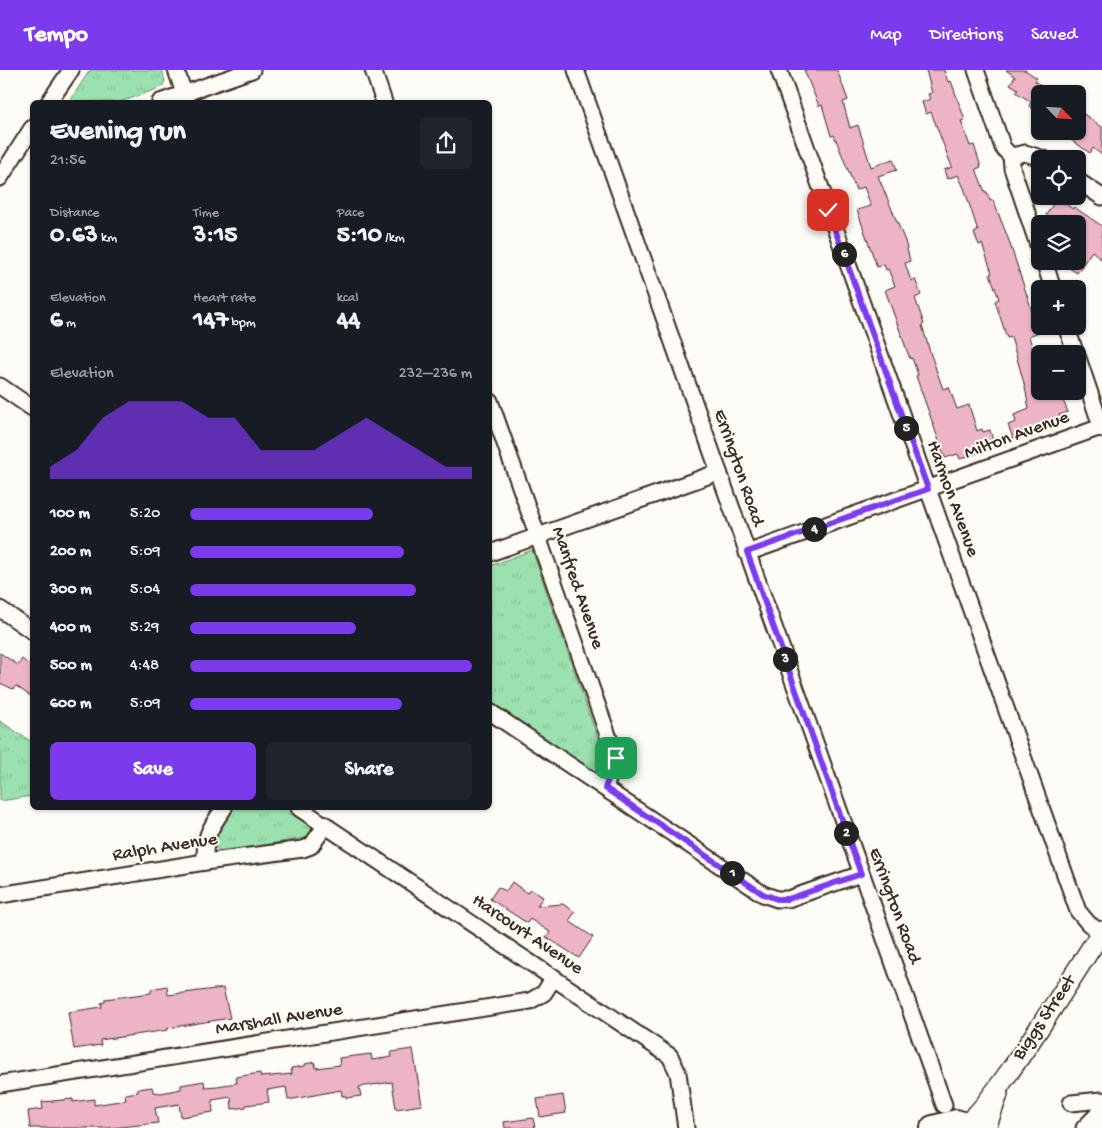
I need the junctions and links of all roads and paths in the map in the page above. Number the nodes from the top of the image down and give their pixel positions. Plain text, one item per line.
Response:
1 (71, 70) edge
2 (176, 70) edge
3 (252, 70) edge
4 (373, 70) edge
5 (576, 70) edge
6 (779, 70) edge
7 (976, 70) edge
8 (186, 98) edge
9 (51, 100) edge
10 (173, 100) edge
11 (383, 100) edge
12 (30, 131) edge
13 (1031, 155) edge
14 (1011, 156) junction
15 (0, 178) edge
16 (1086, 186) edge
17 (1102, 197) edge
18 (1031, 224) edge
19 (1086, 381) edge
20 (0, 386) edge
21 (30, 407) edge
22 (492, 407) edge
23 (1102, 428) edge
24 (719, 472) junction
25 (928, 489) junction
26 (538, 536) junction
27 (492, 552) edge
28 (747, 552) junction
29 (0, 609) edge
30 (30, 630) edge
31 (492, 713) edge
32 (605, 788) junction
33 (223, 810) edge
34 (302, 810) edge
35 (326, 825) junction
36 (205, 862) junction
37 (861, 874) junction
38 (0, 895) edge
39 (1101, 932) edge
40 (554, 977) junction
41 (1004, 1079) junction
42 (0, 1084) edge
43 (1102, 1100) edge
44 (1071, 1104) dead end
45 (944, 1105) dead end
46 (1102, 1110) edge
47 (969, 1126) edge
48 (1102, 1127) edge
49 (686, 1128) edge
50 (933, 1128) edge
51 (986, 1128) edge
52 (1084, 1128) edge
53 (1094, 1128) edge

1 - 9 street
2 - 8 street
3 - 8 street
4 - 11 street
5 - 24 street, Errington Road
6 - 25 street, Harmon Avenue
7 - 14 street
8 - 10 street
12 - 15 street
13 - 14 street
14 - 18 street
16 - 17 street
19 - 23 street
20 - 21 street
22 - 26 street, Manfred Avenue
23 - 25 street, Milton Avenue
24 - 26 street
24 - 28 street, Errington Road
25 - 28 street, Milton Avenue
25 - 39 street, Harmon Avenue
26 - 27 street
26 - 32 street, Manfred Avenue
28 - 37 street, Errington Road
29 - 30 street
31 - 32 street
32 - 37 street
33 - 36 street
34 - 35 street, Harcourt Avenue
35 - 36 street, Ralph Avenue
35 - 40 street, Harcourt Avenue
36 - 38 street, Ralph Avenue
37 - 45 street, Errington Road
39 - 41 street, Biggs Street
40 - 42 street, Marshall Avenue
40 - 49 street, Harcourt Avenue
41 - 47 street, Biggs Street
41 - 51 street, Biggs Street
43 - 44 street
46 - 52 street
47 - 50 main road
48 - 53 main road

